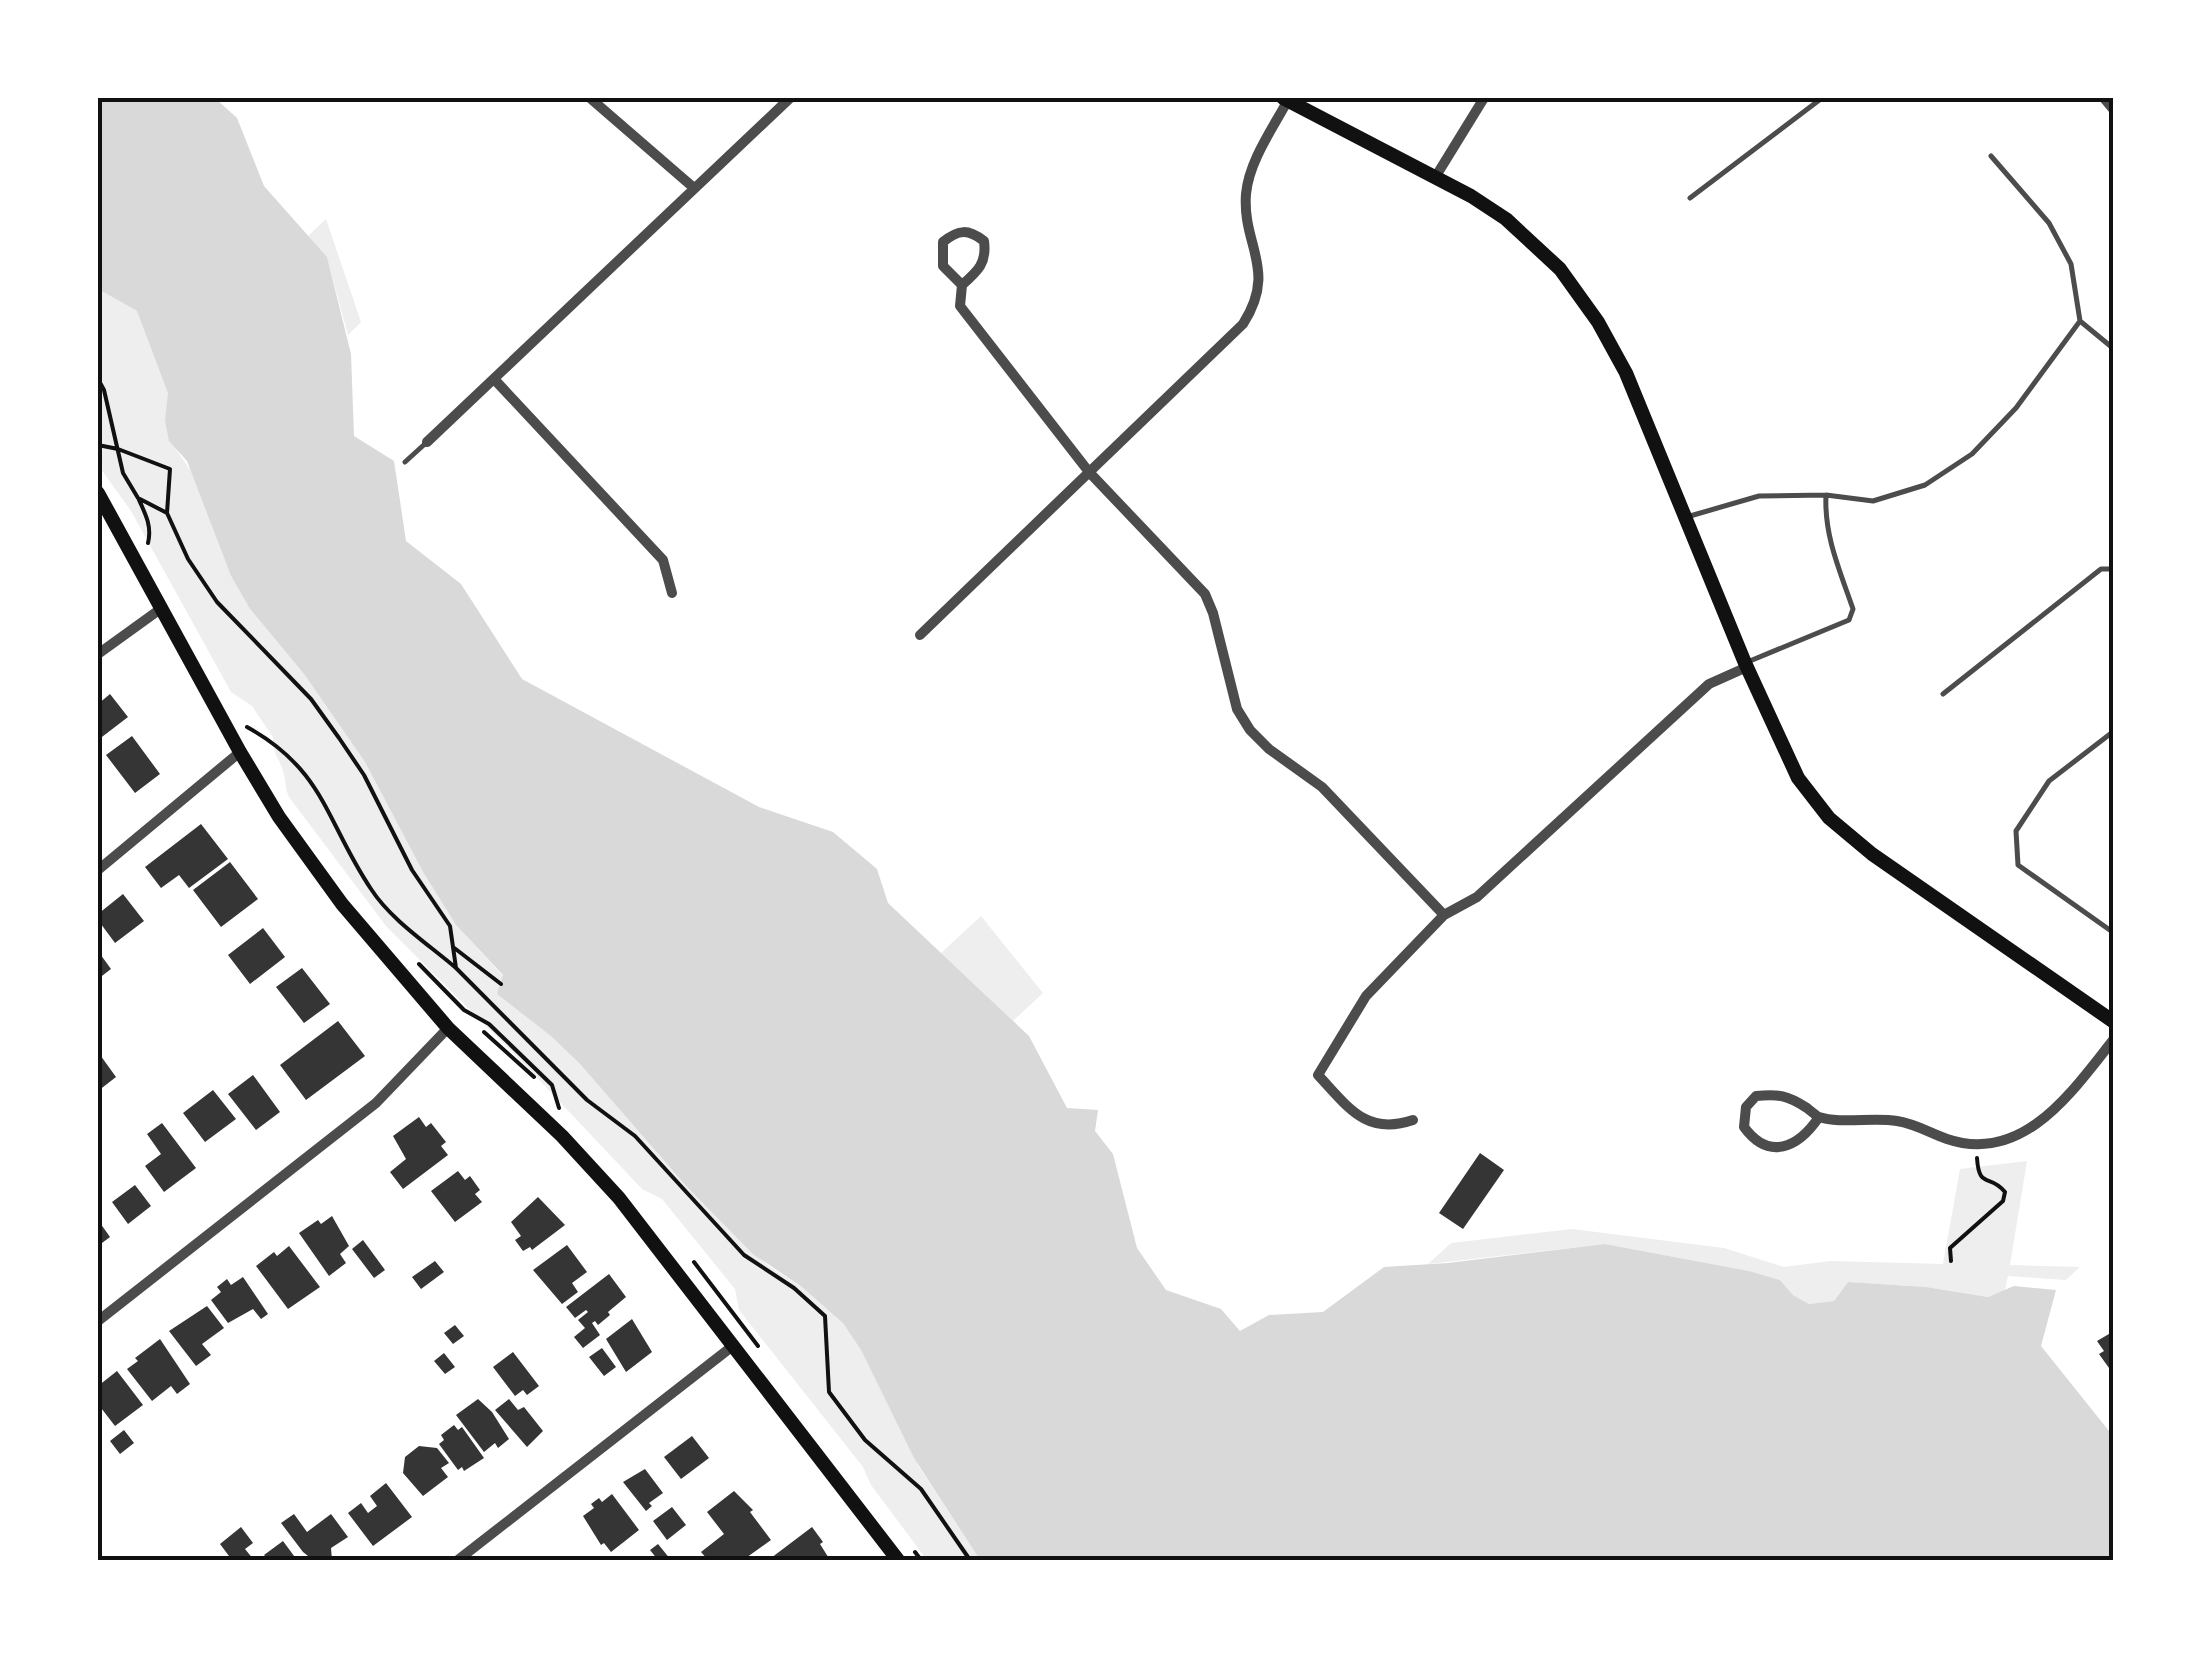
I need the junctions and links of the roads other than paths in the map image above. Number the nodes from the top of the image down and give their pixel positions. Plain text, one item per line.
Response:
1 (590, 98) edge
2 (790, 98) edge
3 (1484, 98) edge
4 (1822, 98) edge
5 (2104, 98) edge
6 (1286, 99) edge
7 (2114, 110) edge
8 (1992, 156) dead end
9 (1436, 176) junction
10 (694, 188) junction
11 (1690, 198) dead end
12 (962, 285) junction
13 (2080, 322) junction
14 (2114, 349) edge
15 (494, 380) junction
16 (426, 442) joint
17 (405, 462) dead end
18 (1089, 472) junction
19 (98, 493) edge
20 (1826, 496) junction
21 (1686, 518) junction
22 (2114, 569) edge
23 (672, 593) dead end
24 (159, 610) junction
25 (920, 635) dead end
26 (98, 654) edge
27 (1746, 665) junction
28 (1943, 694) dead end
29 (2114, 731) edge
30 (240, 752) junction
31 (98, 870) edge
32 (1444, 915) junction
33 (2114, 933) edge
34 (2114, 1022) edge
35 (448, 1028) junction
36 (2114, 1039) edge
37 (1819, 1117) junction
38 (1413, 1120) dead end
39 (98, 1320) edge
40 (734, 1346) junction
41 (458, 1560) edge
42 (898, 1560) edge

1 - 10 street
2 - 10 street
3 - 9 street
4 - 11 lane
5 - 7 street
6 - 9 main road
6 - 18 street
8 - 13 lane
9 - 21 main road
10 - 15 street
12 - 12 street
12 - 18 street
13 - 14 lane
13 - 20 lane
15 - 16 street
15 - 23 street
16 - 17 lane
18 - 25 street
18 - 32 street
19 - 24 main road
20 - 21 lane
20 - 27 lane
21 - 27 main road
22 - 28 lane
24 - 26 street
24 - 30 main road
27 - 32 street
27 - 34 main road
29 - 33 lane
30 - 31 street
30 - 35 main road
32 - 38 street
35 - 39 street
35 - 40 main road
36 - 37 street
37 - 37 street
40 - 41 street
40 - 42 main road

